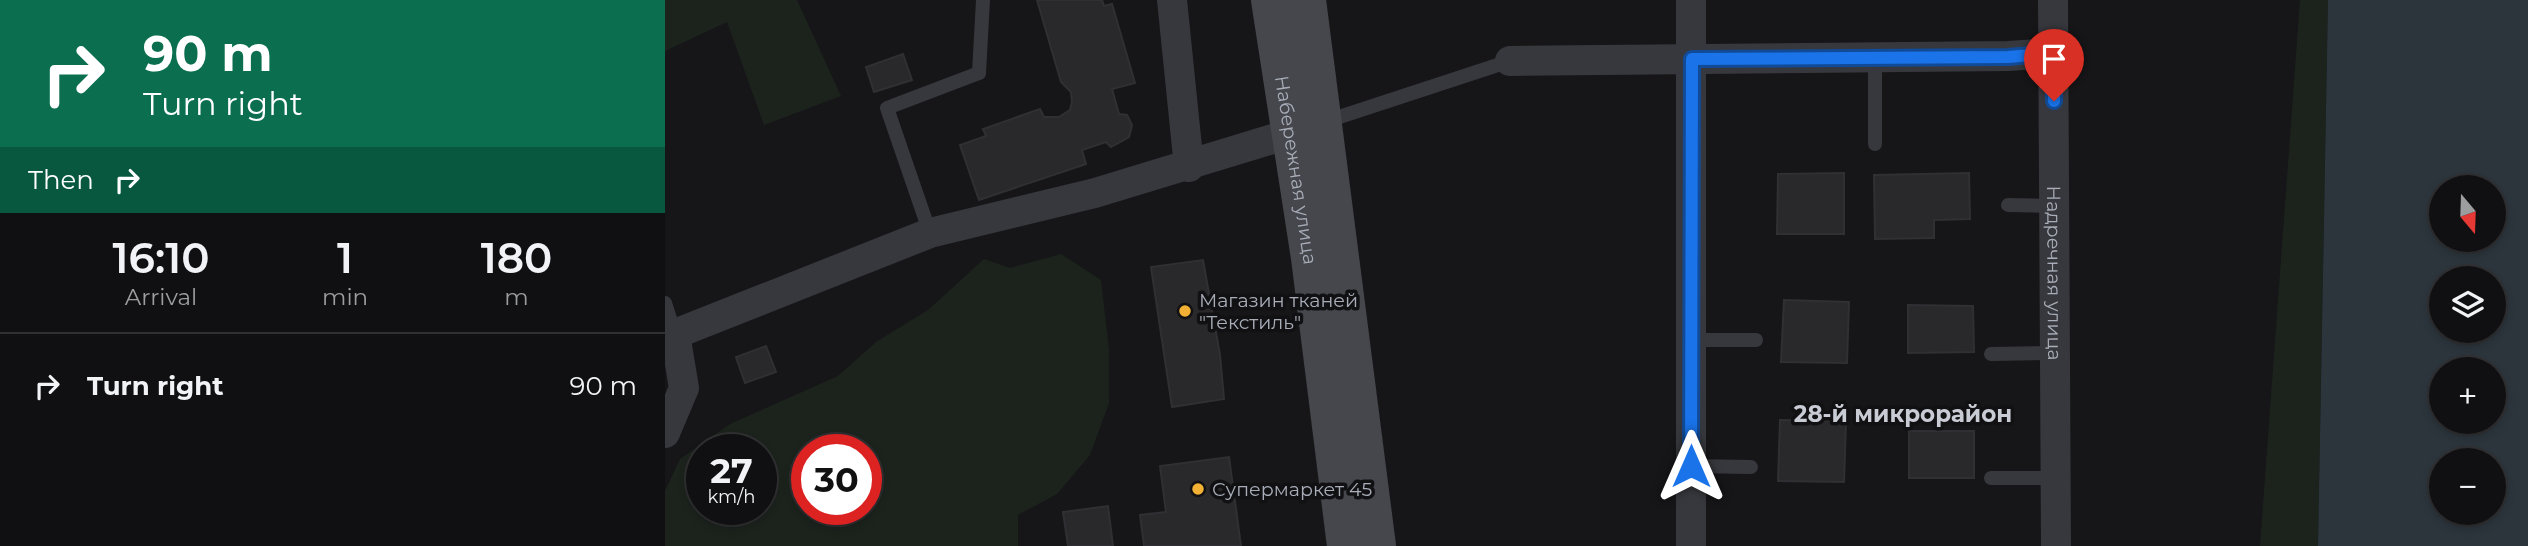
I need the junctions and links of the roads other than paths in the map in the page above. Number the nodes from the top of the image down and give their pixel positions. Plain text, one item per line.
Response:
1 (983, 0) edge
2 (1172, 0) edge
3 (1270, 0) edge
4 (1307, 0) edge
5 (1691, 0) edge
6 (2053, 0) edge
7 (2054, 53) junction
8 (1875, 57) junction
9 (1692, 59) junction
10 (1510, 61) joint
11 (1306, 129) junction
12 (1875, 144) dead end
13 (1189, 167) junction
14 (2008, 205) dead end
15 (2055, 206) junction
16 (930, 233) junction
17 (665, 303) edge
18 (675, 334) junction
19 (1692, 340) junction
20 (1756, 340) dead end
21 (2055, 353) junction
22 (1991, 354) dead end
23 (665, 433) edge
24 (1691, 466) junction
25 (1751, 467) dead end
26 (1991, 478) dead end
27 (2056, 478) junction
28 (1346, 546) edge
29 (1377, 546) edge
30 (1691, 546) edge
31 (2056, 546) edge

1 - 16 lane
2 - 13 street
3 - 11 main road, Набережная улица
4 - 11 main road, Набережная улица
5 - 9 street
6 - 7 street, Надречная улица
7 - 8 street
7 - 15 street, Надречная улица
8 - 9 street
8 - 12 lane
9 - 10 street
9 - 19 street
10 - 11 lane
11 - 13 street
11 - 28 main road, Набережная улица
11 - 29 main road, Набережная улица
13 - 16 street
14 - 15 lane
15 - 21 street, Надречная улица
16 - 18 street
17 - 18 lane
18 - 23 street
19 - 20 lane
19 - 24 street
21 - 22 lane
21 - 27 street, Надречная улица
24 - 25 lane
24 - 30 street
26 - 27 lane
27 - 31 street, Надречная улица

